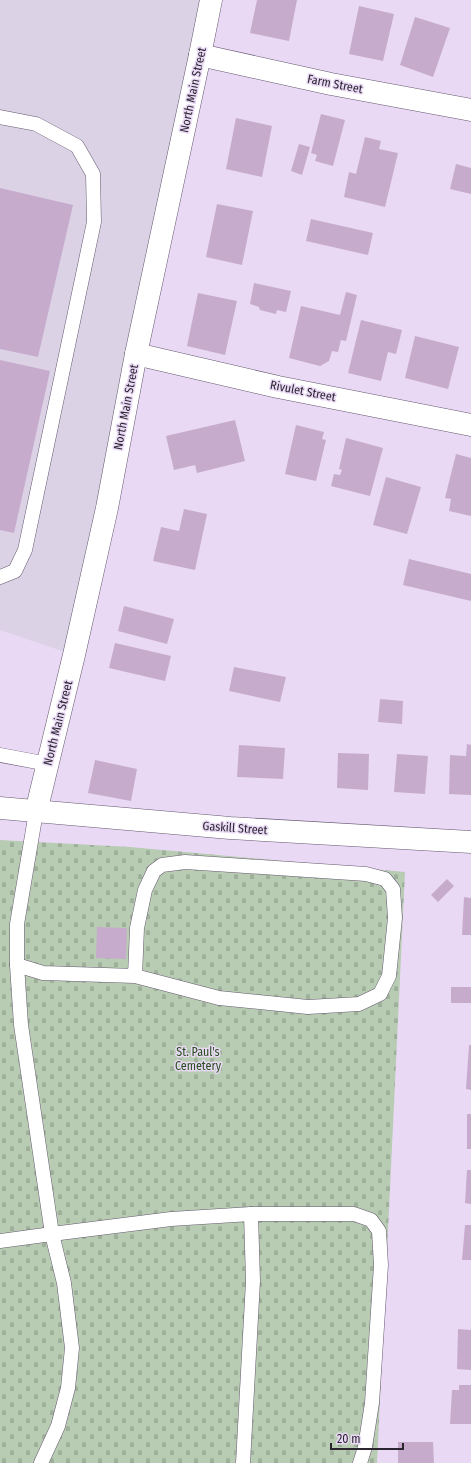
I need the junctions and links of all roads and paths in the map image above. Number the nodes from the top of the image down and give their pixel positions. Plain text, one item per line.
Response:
1 (211, 0) edge
2 (200, 55) junction
3 (471, 110) edge
4 (0, 117) edge
5 (136, 354) junction
6 (471, 425) edge
7 (0, 576) edge
8 (0, 755) edge
9 (48, 764) junction
10 (0, 808) edge
11 (36, 812) junction
12 (471, 842) edge
13 (17, 965) junction
14 (135, 976) junction
15 (251, 1214) junction
16 (52, 1234) junction
17 (0, 1241) edge
18 (41, 1463) edge
19 (243, 1463) edge
20 (360, 1463) edge

1 - 2 street, North Main Street
2 - 3 street, Farm Street
2 - 5 street, North Main Street
4 - 7 lane
5 - 6 street, Rivulet Street
5 - 9 street, North Main Street
8 - 9 lane
9 - 11 street, North Main Street
10 - 11 street, Gaskill Street
11 - 12 street, Gaskill Street
11 - 13 lane
13 - 14 lane
13 - 16 lane
14 - 14 lane
15 - 16 lane
15 - 19 lane
15 - 20 lane
16 - 17 lane
16 - 18 lane

